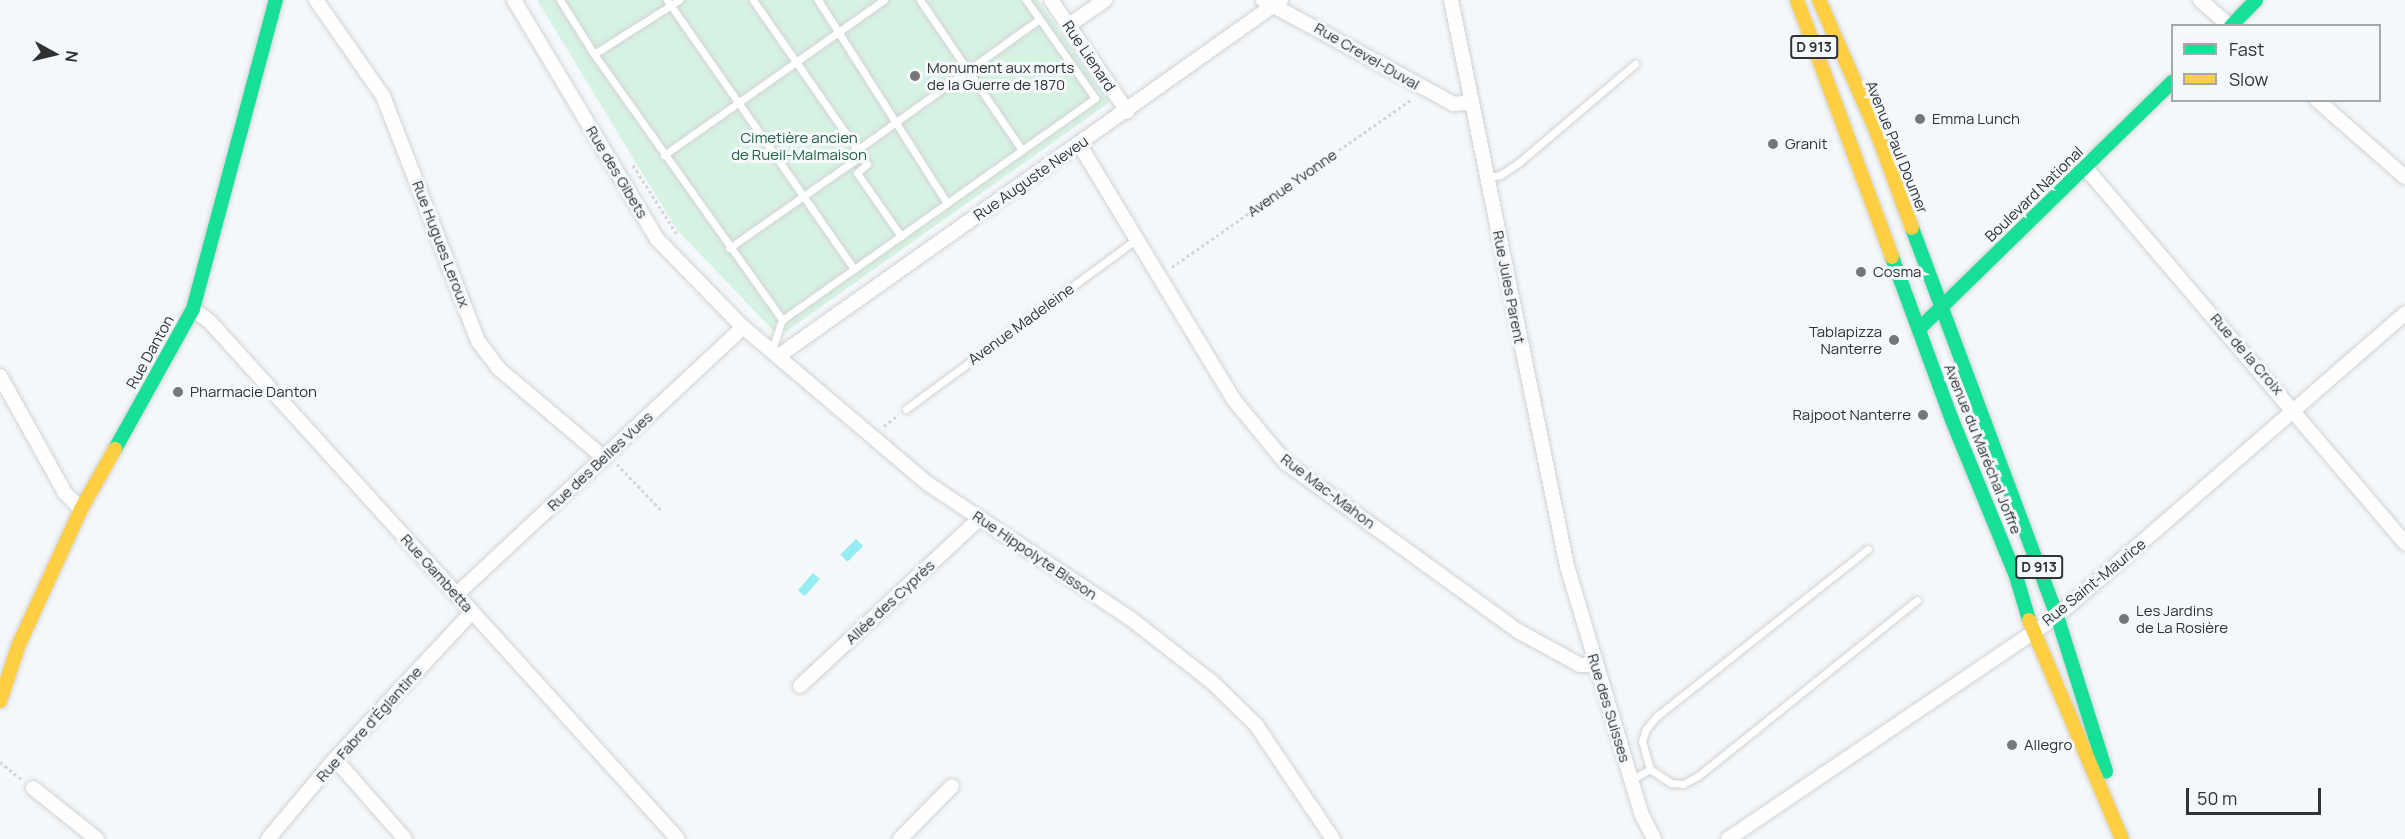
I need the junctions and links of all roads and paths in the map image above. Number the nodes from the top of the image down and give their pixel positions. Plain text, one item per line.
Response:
1 (276, 0) edge
2 (316, 0) edge
3 (514, 0) edge
4 (560, 0) edge
5 (679, 0) edge
6 (753, 0) edge
7 (818, 0) edge
8 (884, 0) edge
9 (920, 0) edge
10 (1026, 0) edge
11 (1051, 0) edge
12 (1105, 0) edge
13 (1452, 0) edge
14 (1797, 0) edge
15 (1819, 0) edge
16 (2200, 0) edge
17 (2256, 0) edge
18 (669, 2) edge
19 (1272, 2) edge
20 (1039, 19) junction
21 (2229, 24) edge
22 (2233, 24) edge
23 (1069, 25) junction
24 (839, 32) junction
25 (594, 54) junction
26 (797, 62) junction
27 (1635, 64) dead end
28 (967, 70) junction
29 (2171, 83) edge
30 (1425, 90) junction
31 (1472, 102) junction
32 (2319, 102) edge
33 (739, 103) junction
34 (1127, 111) junction
35 (895, 122) junction
36 (1079, 144) junction
37 (1022, 150) junction
38 (859, 153) junction
39 (664, 155) junction
40 (629, 158) dead end
41 (2085, 167) junction
42 (1488, 177) junction
43 (2405, 177) edge
44 (804, 196) junction
45 (947, 203) junction
46 (901, 236) junction
47 (1135, 240) junction
48 (684, 242) dead end
49 (729, 248) junction
50 (854, 269) junction
51 (1158, 276) junction
52 (1940, 308) junction
53 (193, 309) junction
54 (2405, 314) edge
55 (782, 320) junction
56 (743, 327) junction
57 (1918, 329) junction
58 (776, 352) junction
59 (0, 376) edge
60 (906, 409) joint
61 (2295, 410) junction
62 (871, 436) junction
63 (606, 457) junction
64 (81, 509) junction
65 (661, 510) dead end
66 (980, 518) junction
67 (2405, 543) edge
68 (1868, 549) dead end
69 (1570, 574) joint
70 (456, 595) junction
71 (1917, 600) dead end
72 (472, 612) junction
73 (2057, 616) junction
74 (2032, 632) junction
75 (0, 654) edge
76 (13, 661) junction
77 (1596, 664) junction
78 (800, 686) dead end
79 (0, 701) edge
80 (335, 759) junction
81 (0, 762) edge
82 (1650, 770) junction
83 (1630, 780) junction
84 (952, 786) dead end
85 (33, 788) joint
86 (2121, 835) edge
87 (97, 839) edge
88 (268, 839) edge
89 (405, 839) edge
90 (678, 839) edge
91 (900, 839) edge
92 (1333, 839) edge
93 (1654, 839) edge
94 (1728, 839) edge

1 - 53 main road, Rue Danton
2 - 63 street, Rue Hugues Leroux
3 - 56 street, Rue des Gibets
4 - 25 lane
5 - 18 lane
6 - 26 lane
7 - 24 lane
8 - 24 lane
9 - 28 lane
10 - 20 lane
11 - 23 street, Rue Lienard
12 - 23 street
13 - 31 street, Rue Jules Parent
14 - 57 main road, Avenue du Maréchal Joffre / D 913
15 - 52 main road, Avenue Paul Doumer / D 913
16 - 21 street
17 - 22 main road
18 - 25 lane
18 - 33 lane
19 - 30 street, Rue Crevel-Duval
19 - 34 street, Rue Auguste Neveu
20 - 28 lane
20 - 37 lane
23 - 34 street, Rue Lienard
24 - 26 lane
24 - 35 lane
25 - 39 lane
26 - 33 lane
26 - 38 lane
27 - 42 lane
28 - 35 lane
28 - 37 lane
29 - 41 main road, Boulevard National
30 - 31 street, Rue Crevel-Duval
30 - 51 path, Avenue Yvonne
31 - 42 street, Rue Jules Parent
32 - 43 street
33 - 39 lane
33 - 44 lane
34 - 36 street, Rue Auguste Neveu
35 - 38 lane
35 - 45 lane
36 - 47 street, Rue Mac-Mahon
36 - 58 street, Rue Auguste Neveu
37 - 45 lane
38 - 44 lane
38 - 46 lane
39 - 49 lane
40 - 48 path
41 - 52 main road, Boulevard National
41 - 61 street, Rue de la Croix
42 - 69 street, Rue Jules Parent
44 - 49 lane
44 - 50 lane
45 - 46 lane
46 - 50 lane
47 - 51 street, Rue Mac-Mahon
47 - 60 lane, Avenue Madeleine
49 - 55 lane
50 - 55 lane
51 - 77 street, Rue Mac-Mahon
52 - 57 main road, Boulevard National
52 - 73 main road, Avenue du Maréchal Joffre / D 913
53 - 64 main road, Rue Danton
53 - 70 street, Rue Gambetta
54 - 61 street, Rue Saint-Maurice
55 - 58 lane
56 - 58 street, Rue Hippolyte Bisson
56 - 63 street, Rue des Belles Vues
57 - 74 main road, Avenue du Maréchal Joffre / D 913
58 - 62 street, Rue Hippolyte Bisson
59 - 64 street
60 - 62 path
61 - 67 street, Rue de la Croix
61 - 73 street, Rue Saint-Maurice
62 - 66 street, Rue Hippolyte Bisson
63 - 65 path
63 - 70 street, Rue des Belles Vues
64 - 76 main road, Rue Danton
66 - 78 street, Allée des Cyprès
66 - 92 street, Rue Hippolyte Bisson
68 - 82 lane
69 - 77 street, Rue des Suisses
70 - 72 street, Rue Gambetta
71 - 82 lane
72 - 80 street, Rue Fabre d'Églantine
72 - 90 street, Rue Gambetta
73 - 74 street, Rue Saint-Maurice
73 - 86 main road, Avenue du Maréchal Joffre / D 913
74 - 86 main road, Avenue du Maréchal Joffre / D 913
74 - 94 street, Rue Saint-Maurice
75 - 76 street
76 - 79 main road, Rue Danton
77 - 83 street, Rue des Suisses
80 - 88 street, Rue Fabre d'Églantine
80 - 89 street
81 - 85 path
82 - 83 lane
83 - 93 street, Rue des Suisses
84 - 91 street
85 - 87 street

